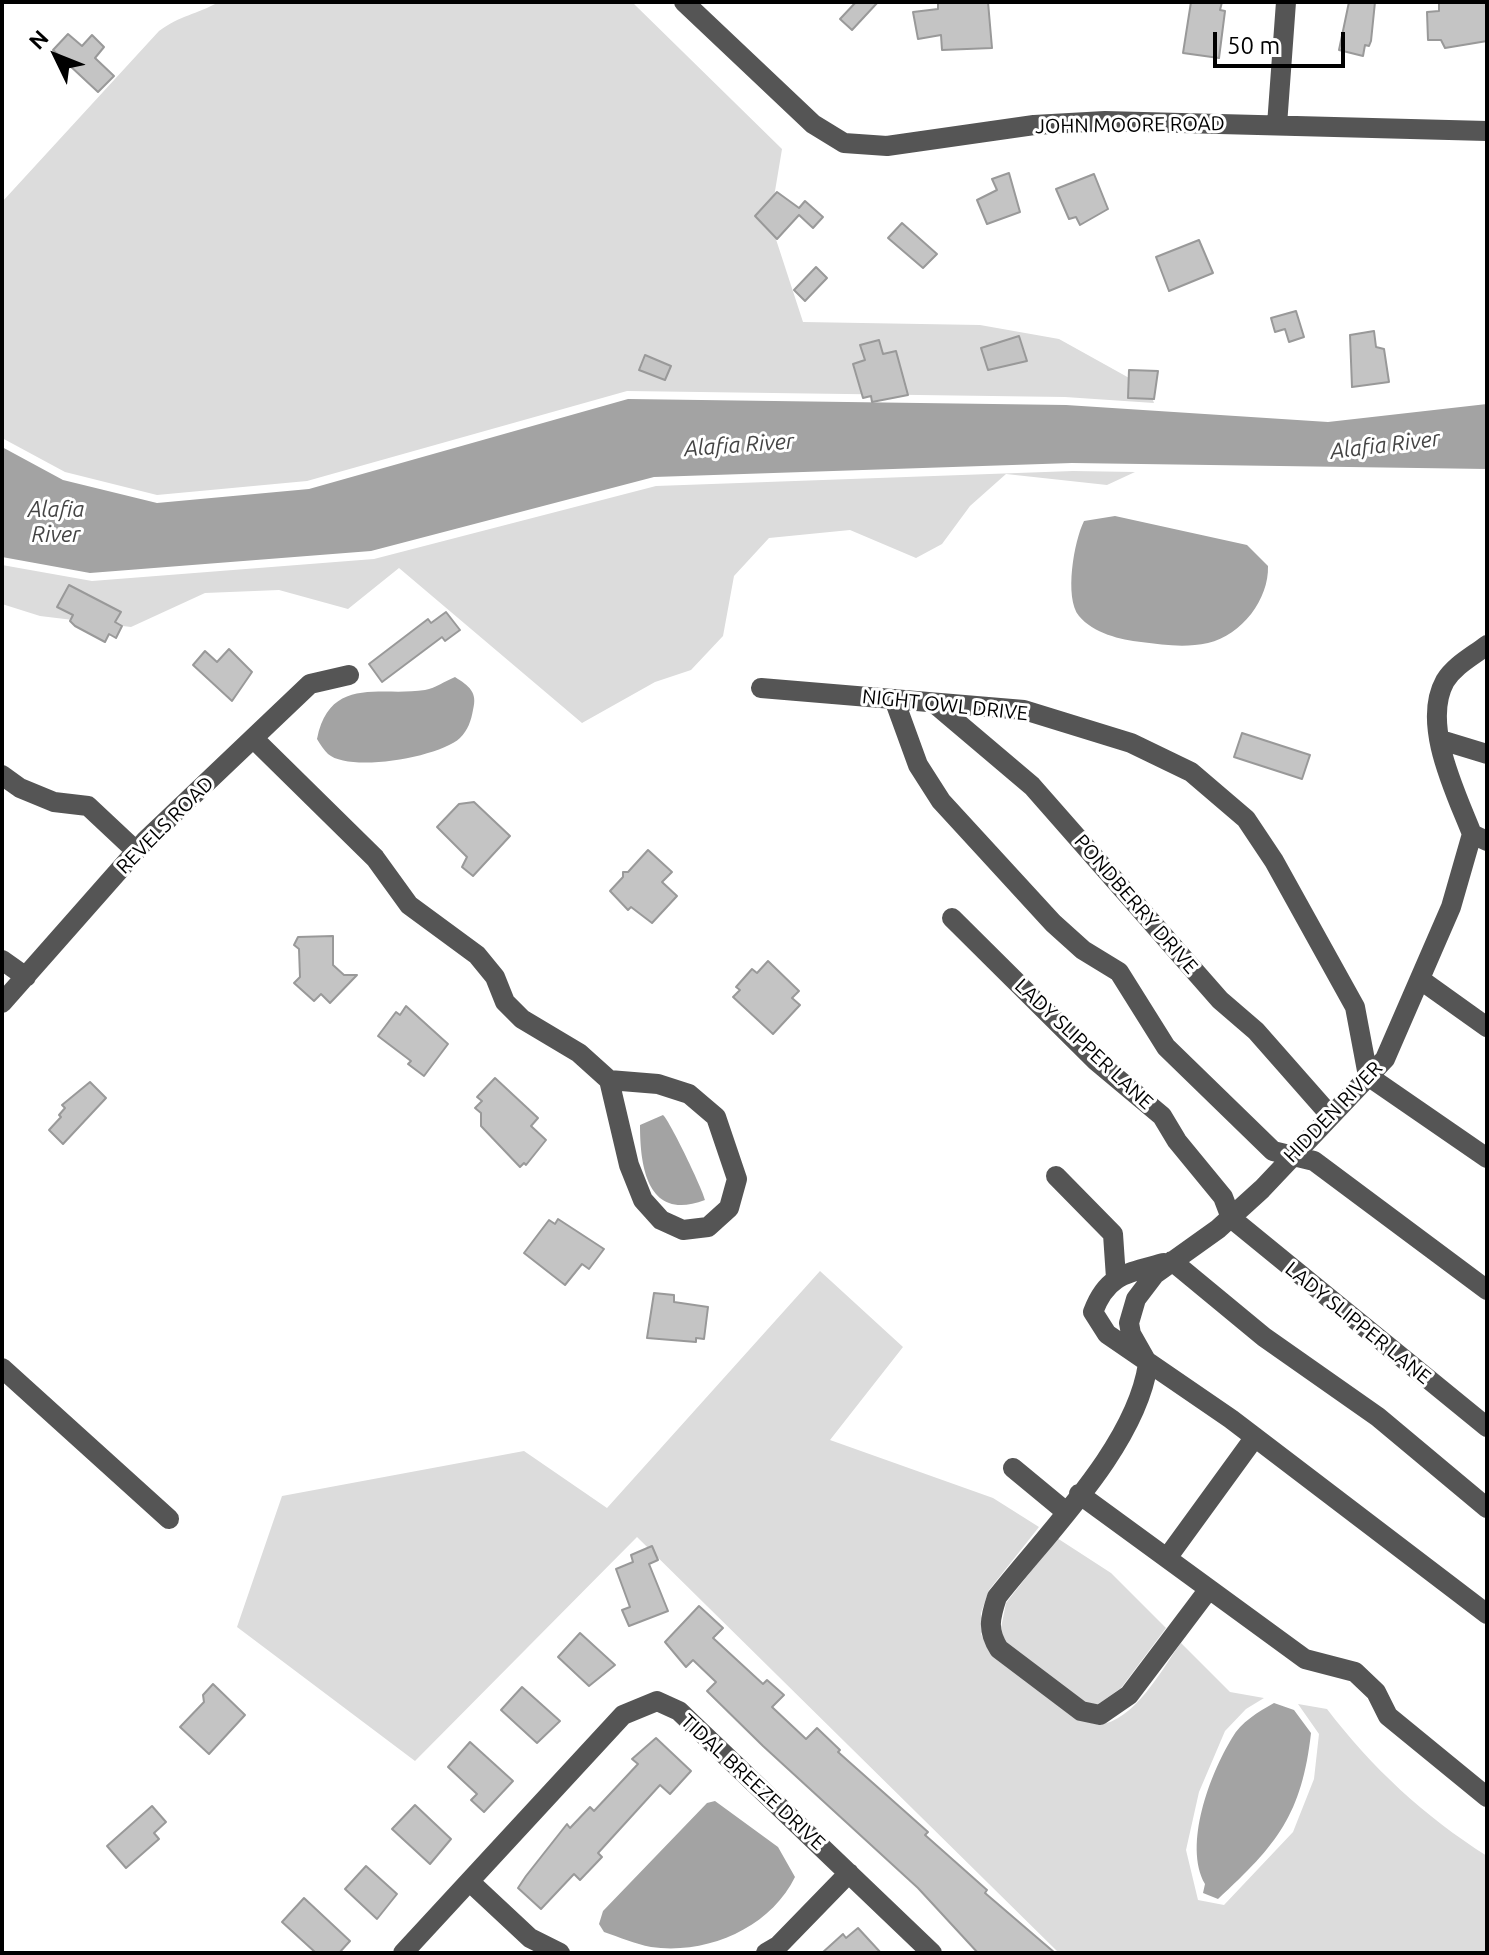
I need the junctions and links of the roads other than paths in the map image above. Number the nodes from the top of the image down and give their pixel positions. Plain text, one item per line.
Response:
1 (684, 2) edge
2 (1286, 2) edge
3 (1277, 125) junction
4 (1487, 131) edge
5 (1487, 645) edge
6 (1487, 665) edge
7 (1456, 668) junction
8 (349, 675) dead end
9 (761, 688) dead end
10 (894, 699) junction
11 (934, 703) junction
12 (254, 739) junction
13 (1441, 740) junction
14 (1487, 754) edge
15 (2, 775) edge
16 (1480, 838) edge
17 (136, 851) junction
18 (952, 918) dead end
19 (2, 960) edge
20 (26, 977) junction
21 (1421, 980) junction
22 (2, 1003) edge
23 (1487, 1027) edge
24 (1368, 1076) junction
25 (609, 1080) junction
26 (1330, 1115) junction
27 (1293, 1154) junction
28 (1487, 1158) edge
29 (1056, 1176) dead end
30 (1231, 1218) junction
31 (1172, 1261) junction
32 (1116, 1278) junction
33 (1487, 1290) edge
34 (1148, 1364) junction
35 (2, 1368) edge
36 (1487, 1427) edge
37 (1255, 1437) junction
38 (1013, 1468) dead end
39 (1079, 1494) junction
40 (1487, 1508) edge
41 (1065, 1511) junction
42 (169, 1519) dead end
43 (1167, 1558) junction
44 (1209, 1589) junction
45 (1487, 1614) edge
46 (1487, 1797) edge
47 (849, 1873) junction
48 (470, 1882) junction
49 (403, 1953) edge
50 (560, 1953) edge
51 (766, 1953) edge
52 (932, 1953) edge

1 - 3 street, JOHN MOORE ROAD
2 - 3 street
3 - 4 street, JOHN MOORE ROAD
5 - 7 street
6 - 7 street
7 - 13 street
8 - 12 street, REVELS ROAD
9 - 10 street, NIGHT OWL DRIVE
10 - 11 street, NIGHT OWL DRIVE
10 - 27 street
11 - 24 street, NIGHT OWL DRIVE
11 - 26 street, PONDBERRY DRIVE
12 - 17 street, REVELS ROAD
12 - 25 street
13 - 14 street
13 - 16 street
15 - 17 street
16 - 21 street, HIDDEN RIVER
17 - 20 street, REVELS ROAD
18 - 30 street, LADY SLIPPER LANE
19 - 20 street
20 - 22 street, REVELS ROAD
21 - 23 street
21 - 24 street, HIDDEN RIVER
24 - 26 street, HIDDEN RIVER
24 - 28 street
25 - 25 street
26 - 27 street, HIDDEN RIVER
27 - 30 street, HIDDEN RIVER
27 - 33 street
29 - 32 street
30 - 31 street, HIDDEN RIVER
30 - 36 street, LADY SLIPPER LANE
31 - 32 street, HIDDEN RIVER
31 - 34 street, HIDDEN RIVER
31 - 40 street
32 - 34 street
34 - 37 street
34 - 39 street
35 - 42 street
37 - 43 street
37 - 45 street
38 - 41 street
39 - 41 street
39 - 43 street
41 - 44 street
43 - 44 street
44 - 46 street
47 - 48 street, TIDAL BREEZE DRIVE
47 - 51 street
47 - 52 street, TIDAL BREEZE DRIVE
48 - 49 street, TIDAL BREEZE DRIVE
48 - 50 street

